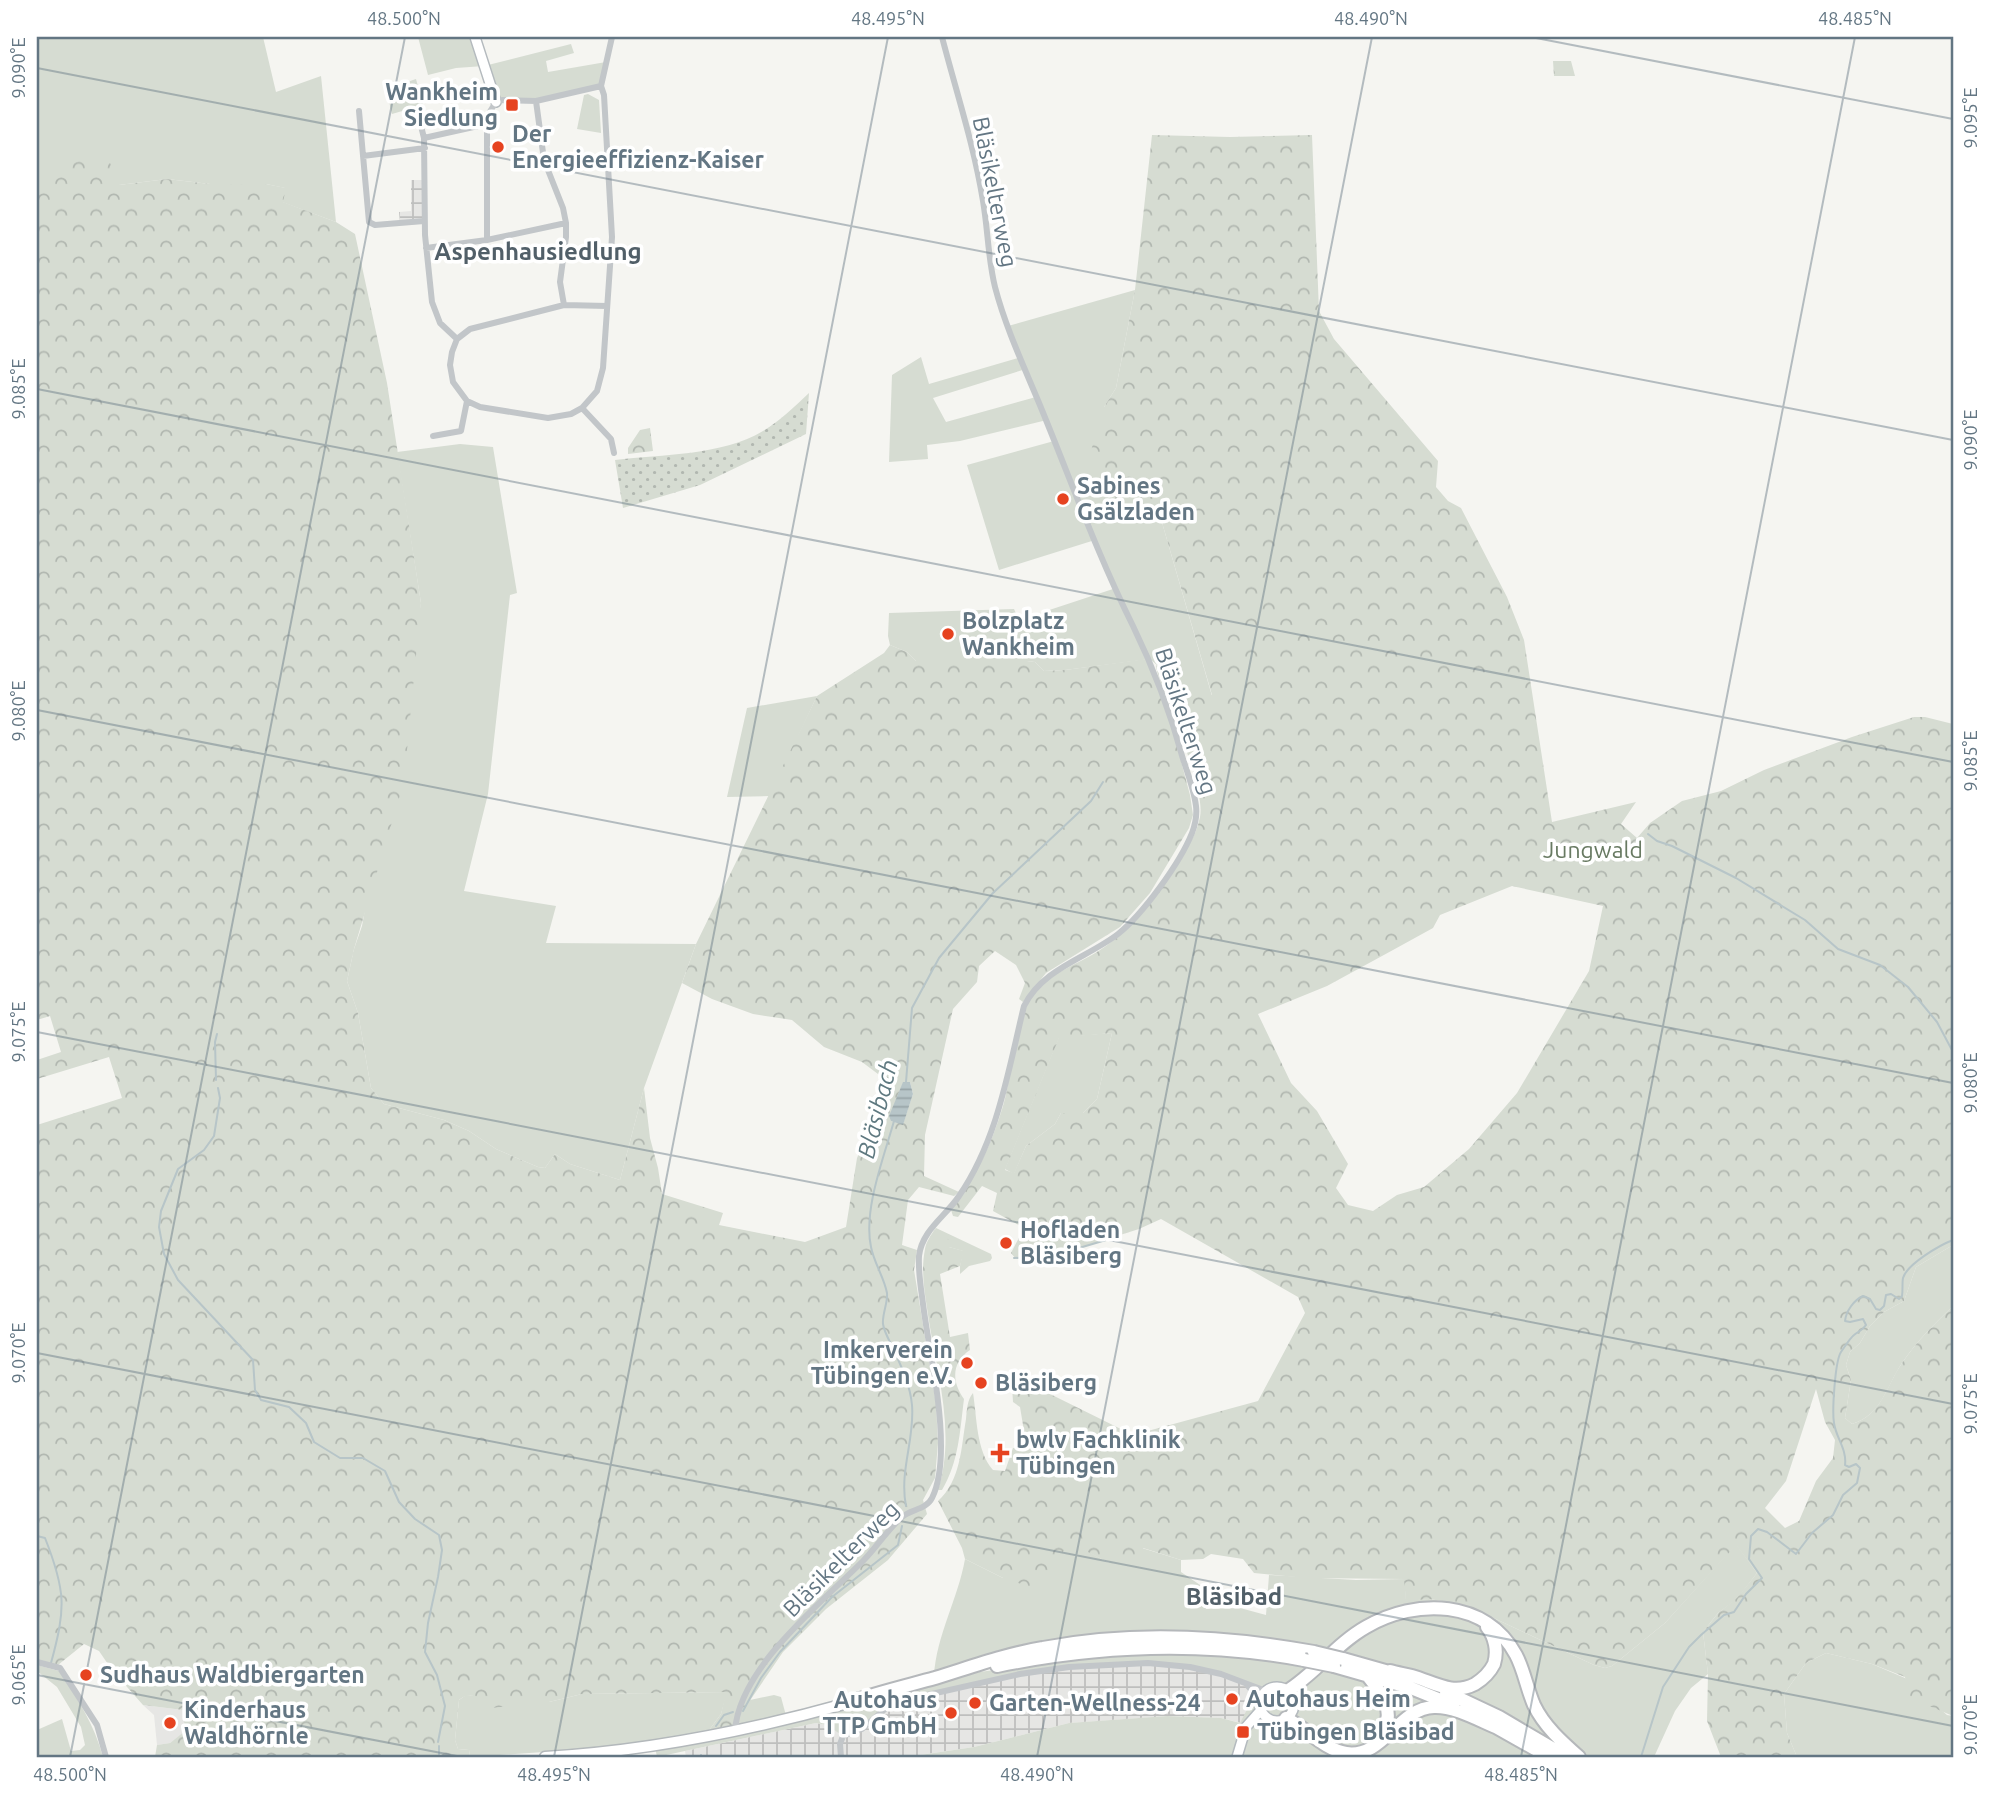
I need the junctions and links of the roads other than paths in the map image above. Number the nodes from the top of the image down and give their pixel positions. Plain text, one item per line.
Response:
1 (475, 37) edge
2 (612, 37) edge
3 (942, 37) edge
4 (601, 86) junction
5 (536, 101) junction
6 (496, 102) junction
7 (417, 110) dead end
8 (359, 111) dead end
9 (487, 124) junction
10 (424, 138) junction
11 (425, 148) junction
12 (363, 156) junction
13 (424, 221) junction
14 (566, 223) junction
15 (487, 240) junction
16 (426, 248) junction
17 (564, 305) junction
18 (607, 306) junction
19 (457, 339) junction
20 (467, 401) junction
21 (582, 408) junction
22 (433, 436) dead end
23 (614, 453) dead end
24 (37, 1662) edge
25 (1338, 1662) junction
26 (1390, 1671) junction
27 (1365, 1674) junction
28 (848, 1703) joint
29 (1264, 1705) junction
30 (1289, 1705) junction
31 (1500, 1729) junction
32 (735, 1731) junction
33 (106, 1757) edge
34 (545, 1757) edge
35 (841, 1757) edge
36 (1237, 1757) edge
37 (1549, 1757) edge
38 (1567, 1757) edge
39 (1579, 1757) edge

1 - 6 street
2 - 4 street
3 - 32 street, Bläsikelterweg
4 - 5 street
4 - 18 street
5 - 6 street
5 - 14 street
6 - 9 street
7 - 10 street
8 - 12 street
9 - 10 street
9 - 15 street
10 - 11 street
11 - 12 street
11 - 13 street
12 - 13 street
13 - 16 street
14 - 15 street
14 - 17 street
15 - 16 street
16 - 19 street
17 - 18 street
17 - 19 street
18 - 21 street
19 - 20 street
20 - 21 street
20 - 22 street
21 - 23 street
24 - 33 street
25 - 26 highway
25 - 27 highway
25 - 28 highway, bridge
26 - 30 highway
26 - 38 highway
27 - 30 highway
27 - 31 highway
28 - 32 main road
29 - 30 street
29 - 30 street
29 - 35 street
29 - 36 street
30 - 31 highway
30 - 39 highway
31 - 37 highway
32 - 34 main road

